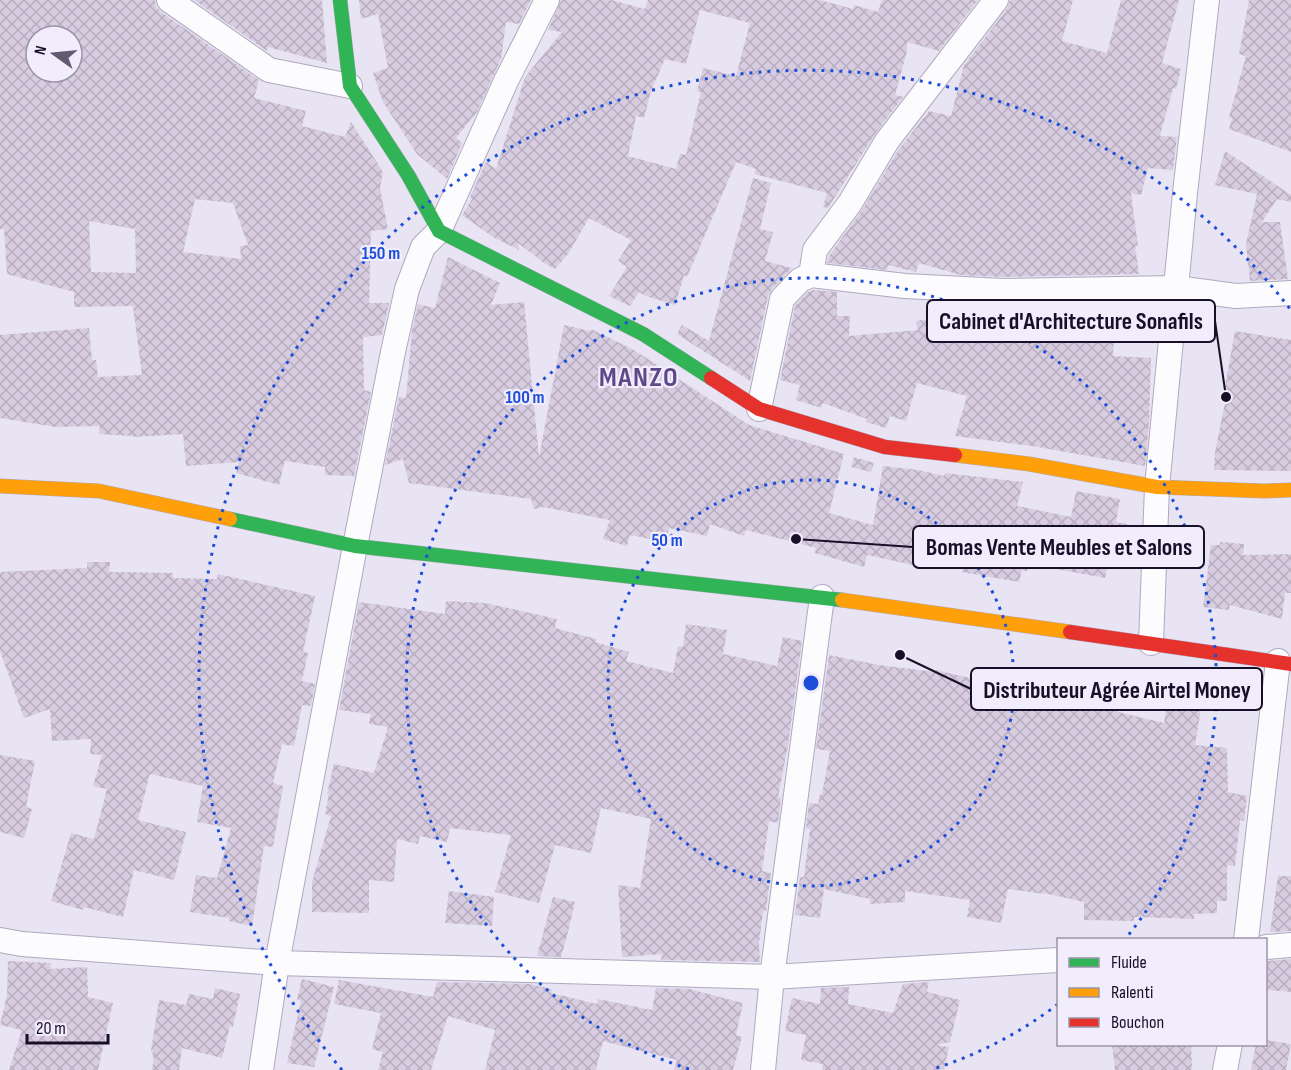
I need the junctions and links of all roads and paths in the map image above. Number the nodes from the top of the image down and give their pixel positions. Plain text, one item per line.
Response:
1 (169, 0) edge
2 (340, 0) edge
3 (548, 0) edge
4 (996, 0) edge
5 (1207, 0) edge
6 (350, 86) junction
7 (439, 231) junction
8 (811, 274) junction
9 (1176, 288) junction
10 (1291, 292) edge
11 (759, 409) junction
12 (0, 486) edge
13 (1157, 487) junction
14 (1291, 490) edge
15 (355, 546) junction
16 (822, 597) junction
17 (1151, 643) junction
18 (1284, 662) edge
19 (1246, 938) edge
20 (0, 940) edge
21 (1291, 945) edge
22 (1267, 947) edge
23 (1057, 960) edge
24 (278, 963) junction
25 (772, 977) junction
26 (1230, 1046) edge
27 (261, 1070) edge
28 (763, 1070) edge
29 (1225, 1070) edge

1 - 6 street
2 - 6 street
3 - 7 street
4 - 8 street
5 - 9 street
6 - 7 street
7 - 11 street
7 - 15 street
8 - 9 street
8 - 11 street
9 - 10 street
9 - 13 street
11 - 13 street
12 - 15 street
13 - 14 street
13 - 17 street
15 - 16 street
15 - 24 street
16 - 17 street
16 - 25 street
17 - 18 street
18 - 19 street
20 - 24 street
21 - 22 street
23 - 25 street
24 - 25 street
24 - 27 street
25 - 28 street
26 - 29 street

